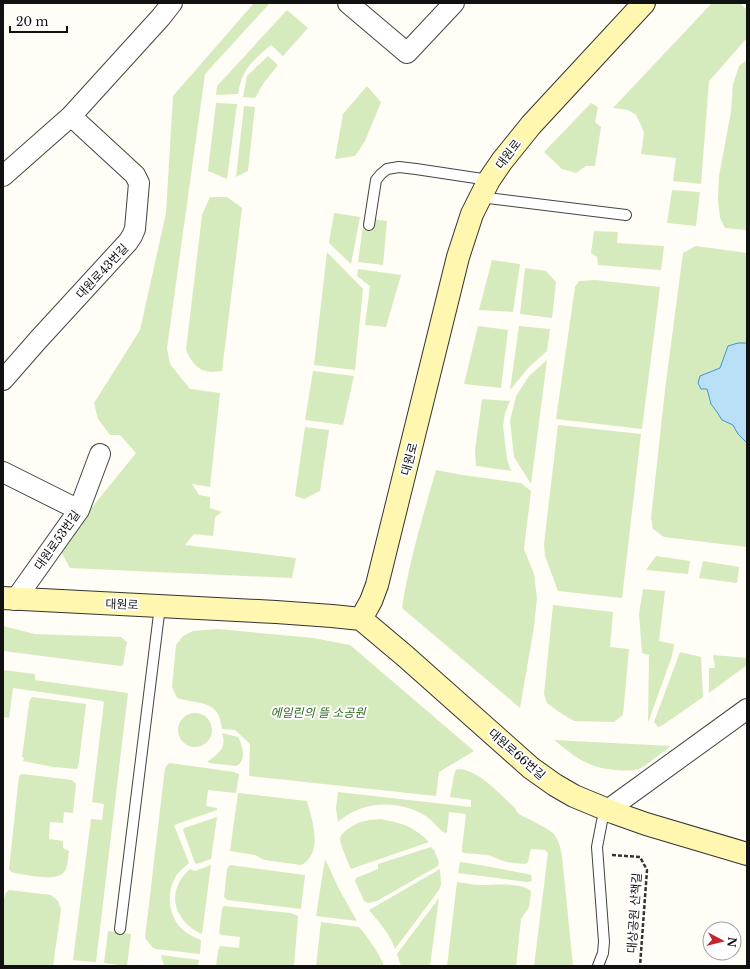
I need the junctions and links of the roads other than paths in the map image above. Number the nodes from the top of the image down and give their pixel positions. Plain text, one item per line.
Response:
1 (172, 3) edge
2 (348, 3) edge
3 (454, 3) edge
4 (644, 3) edge
5 (71, 116) junction
6 (3, 176) edge
7 (485, 189) junction
8 (626, 215) dead end
9 (369, 225) dead end
10 (3, 380) edge
11 (100, 454) dead end
12 (3, 472) edge
13 (79, 510) junction
14 (9, 599) edge
15 (160, 606) junction
16 (361, 620) junction
17 (747, 709) edge
18 (609, 809) junction
19 (747, 854) edge
20 (120, 929) dead end
21 (598, 966) edge

1 - 5 street
2 - 3 street
4 - 7 street, 대원로
5 - 6 street
5 - 10 street, 대원로43번길
7 - 8 lane
7 - 9 lane
7 - 16 street, 대원로
11 - 13 street, 대원로53번길
12 - 13 street
13 - 14 street, 대원로53번길
14 - 15 street, 대원로
15 - 16 street, 대원로
15 - 20 lane
16 - 18 street, 대원로66번길
17 - 18 street
18 - 19 street, 대원로66번길
18 - 21 lane

